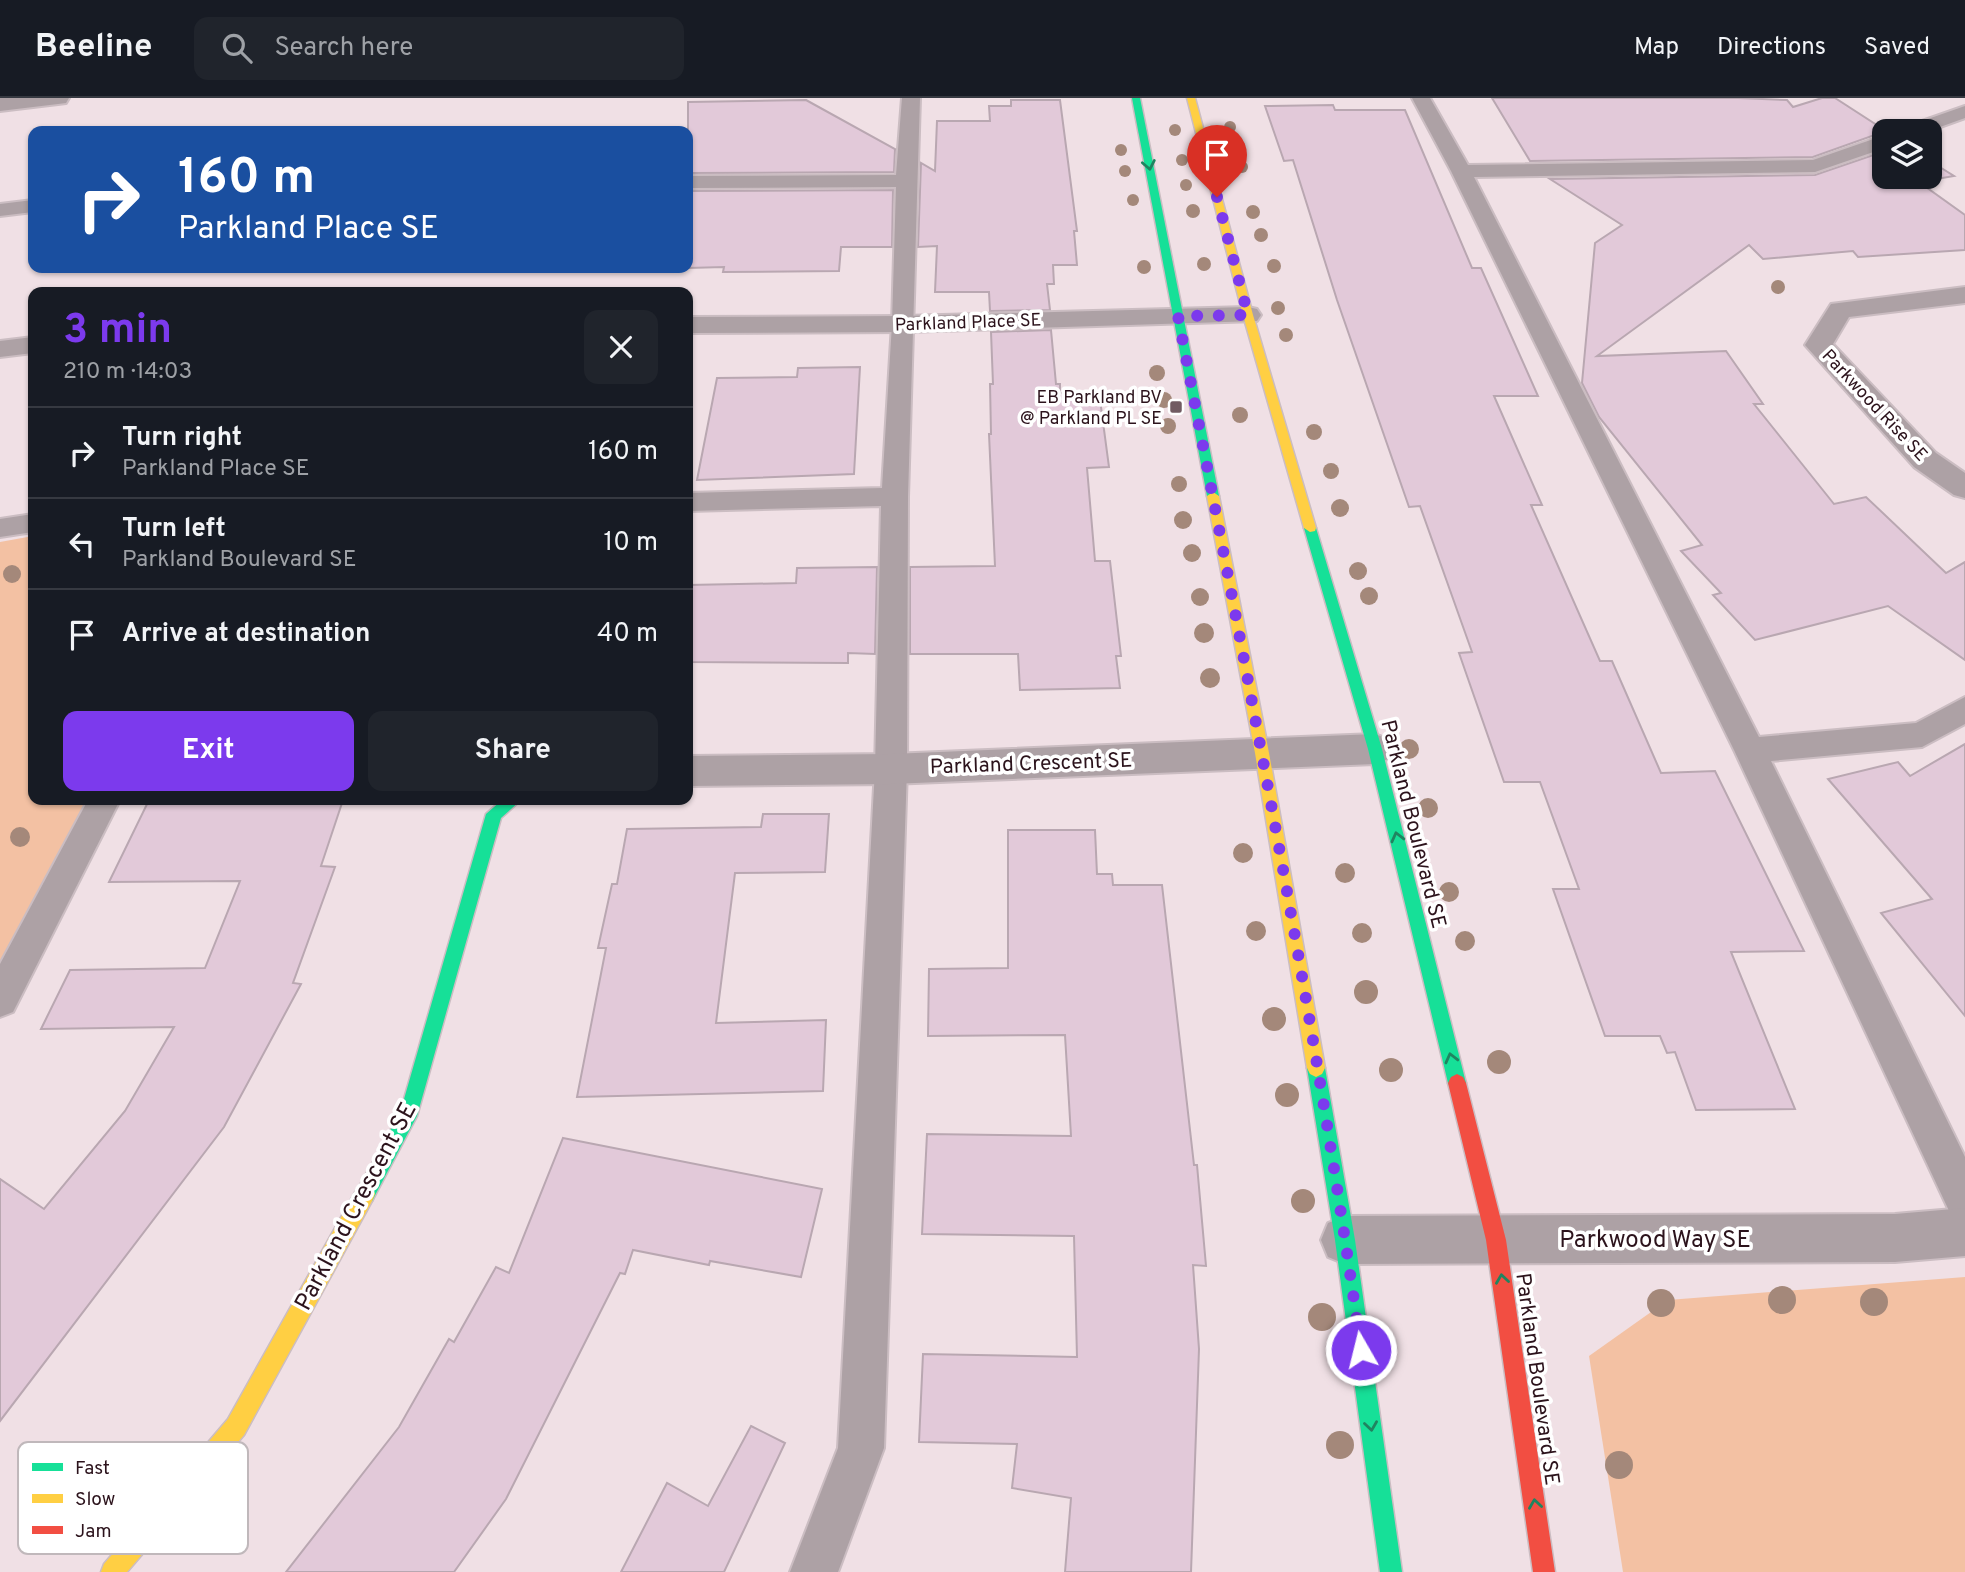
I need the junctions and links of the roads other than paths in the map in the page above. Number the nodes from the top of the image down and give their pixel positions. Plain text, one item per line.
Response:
1 (58, 98) edge
2 (911, 98) edge
3 (1136, 98) edge
4 (1191, 98) edge
5 (1421, 98) edge
6 (0, 104) edge
7 (1965, 112) edge
8 (1942, 120) edge
9 (1872, 146) edge
10 (1461, 171) junction
11 (906, 181) junction
12 (693, 182) edge
13 (28, 207) edge
14 (0, 210) edge
15 (1965, 295) edge
16 (1248, 315) junction
17 (1178, 316) junction
18 (904, 324) junction
19 (693, 325) edge
20 (28, 346) edge
21 (0, 349) edge
22 (1965, 488) edge
23 (895, 497) junction
24 (693, 502) edge
25 (28, 524) edge
26 (0, 528) edge
27 (1965, 709) edge
28 (1375, 749) junction
29 (1750, 750) junction
30 (1262, 753) junction
31 (891, 769) junction
32 (693, 771) edge
33 (101, 805) edge
34 (506, 805) edge
35 (0, 1000) edge
36 (1965, 1201) edge
37 (1965, 1232) edge
38 (1345, 1240) junction
39 (1496, 1240) junction
40 (223, 1442) edge
41 (127, 1554) edge
42 (112, 1572) edge
43 (814, 1572) edge
44 (1391, 1572) edge
45 (1544, 1572) edge

1 - 6 street
2 - 11 lane
3 -> 17 street
4 - 16 street, Parkland Boulevard SE
5 - 10 lane
7 - 8 lane
9 - 10 lane
10 - 29 lane
11 - 12 lane
11 - 18 lane
13 - 14 lane
15 - 22 street, Parkwood Rise SE
16 - 17 street, Parkland Place SE
16 - 28 street, Parkland Boulevard SE
17 - 18 street, Parkland Place SE
17 - 30 street
18 - 19 street, Parkland Place SE
18 - 23 lane
20 - 21 street
23 - 24 lane
23 - 31 lane
25 - 26 lane
27 - 29 lane
28 - 30 street, Parkland Crescent SE
39 -> 28 street, Parkland Boulevard SE
29 - 36 lane
30 - 31 street, Parkland Crescent SE
30 - 38 street
31 - 32 street, Parkland Crescent SE
31 - 43 lane
33 - 35 lane
34 - 40 street, Parkland Crescent SE
37 - 39 street, Parkwood Way SE
38 - 39 street, Parkwood Way SE
38 -> 44 street
45 -> 39 street, Parkland Boulevard SE
41 - 42 street, Parkland Crescent SE

